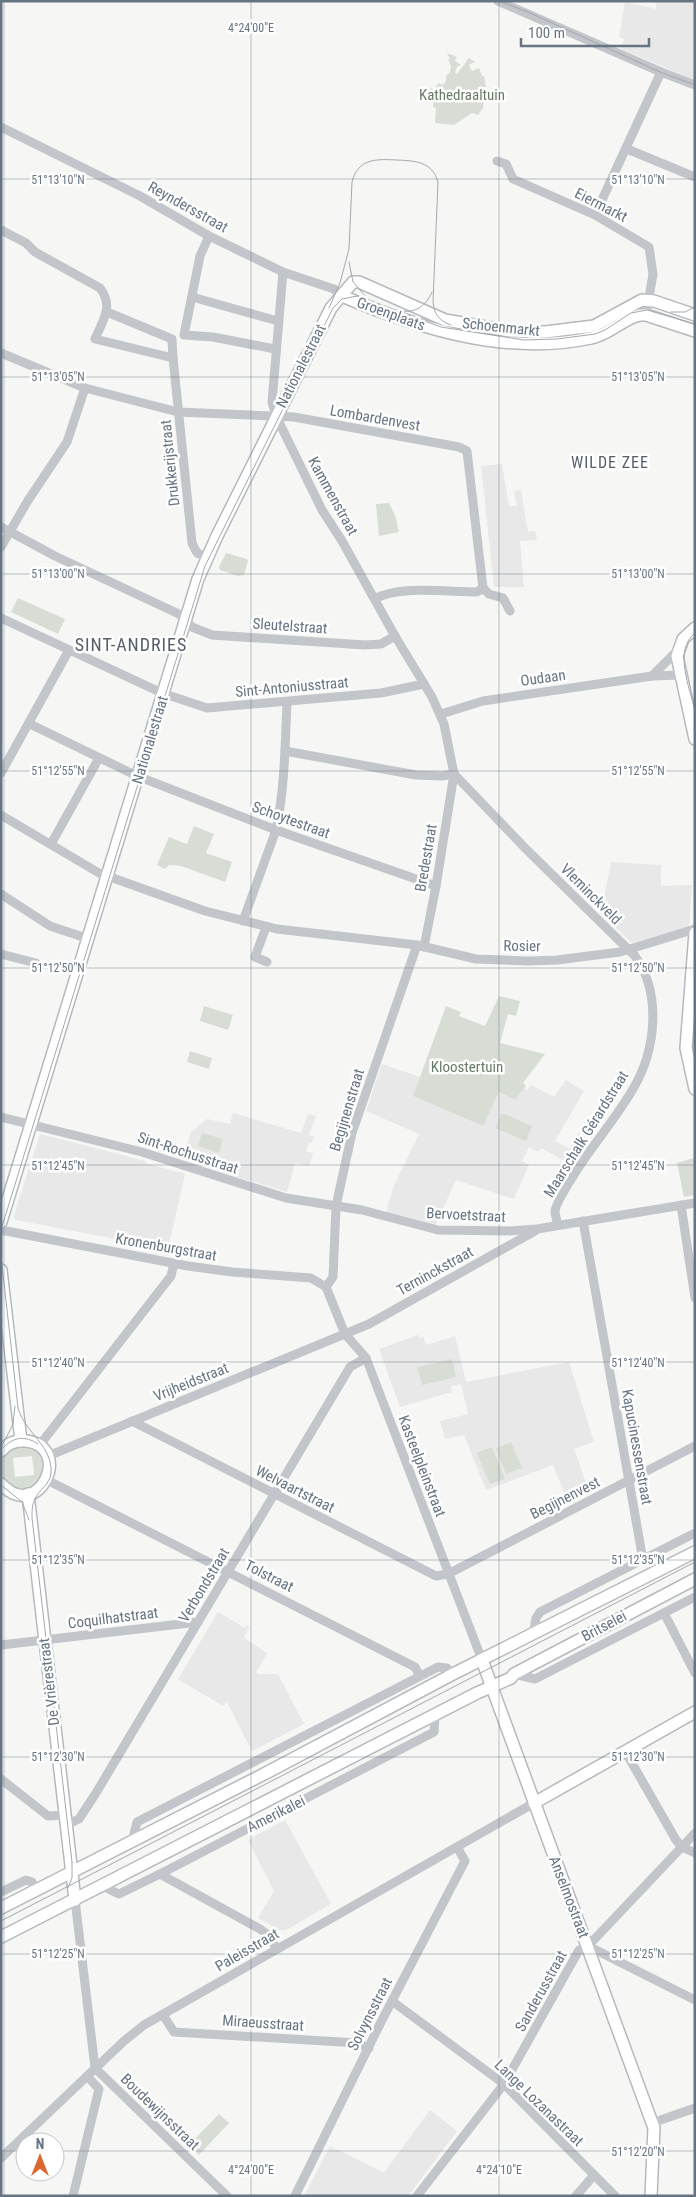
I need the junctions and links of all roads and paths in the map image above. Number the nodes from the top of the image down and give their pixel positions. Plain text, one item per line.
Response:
1 (498, 1) edge
2 (660, 72) junction
3 (695, 85) edge
4 (1, 127) edge
5 (627, 149) junction
6 (498, 160) dead end
7 (695, 176) edge
8 (595, 215) junction
9 (1, 230) edge
10 (209, 236) junction
11 (283, 272) junction
12 (353, 282) joint
13 (342, 296) junction
14 (192, 297) junction
15 (649, 300) junction
16 (107, 312) junction
17 (646, 315) junction
18 (695, 315) edge
19 (438, 317) joint
20 (278, 321) junction
21 (690, 329) edge
22 (440, 332) joint
23 (478, 332) junction
24 (275, 349) junction
25 (1, 354) edge
26 (173, 358) junction
27 (85, 388) junction
28 (178, 412) junction
29 (276, 416) junction
30 (1, 526) edge
31 (12, 532) junction
32 (1, 547) edge
33 (207, 557) junction
34 (483, 588) junction
35 (375, 599) junction
36 (510, 611) dead end
37 (1, 618) edge
38 (186, 620) junction
39 (695, 628) edge
40 (395, 636) junction
41 (69, 650) junction
42 (678, 650) junction
43 (652, 676) junction
44 (680, 676) junction
45 (424, 684) junction
46 (164, 694) junction
47 (287, 702) junction
48 (441, 714) junction
49 (30, 724) junction
50 (695, 739) edge
51 (285, 751) junction
52 (99, 758) junction
53 (1, 774) edge
54 (454, 774) junction
55 (138, 777) junction
56 (1, 814) edge
57 (276, 830) junction
58 (51, 844) junction
59 (108, 876) junction
60 (436, 886) junction
61 (1, 894) edge
62 (243, 921) junction
63 (266, 927) junction
64 (695, 929) edge
65 (695, 933) edge
66 (89, 939) junction
67 (420, 946) junction
68 (628, 950) junction
69 (1, 954) edge
70 (267, 962) dead end
71 (36, 963) dead end
72 (646, 1057) joint
73 (695, 1089) edge
74 (1, 1117) edge
75 (32, 1124) junction
76 (695, 1203) edge
77 (681, 1205) junction
78 (336, 1206) junction
79 (583, 1221) junction
80 (1, 1222) edge
81 (558, 1226) junction
82 (1, 1230) edge
83 (537, 1230) junction
84 (174, 1263) junction
85 (1, 1270) edge
86 (326, 1287) junction
87 (695, 1298) edge
88 (345, 1334) junction
89 (362, 1360) junction
90 (132, 1421) junction
91 (21, 1441) junction
92 (40, 1446) junction
93 (695, 1446) edge
94 (2, 1449) edge
95 (48, 1456) junction
96 (47, 1480) junction
97 (628, 1480) junction
98 (3, 1489) edge
99 (28, 1494) junction
100 (274, 1494) junction
101 (695, 1533) edge
102 (695, 1552) edge
103 (643, 1560) junction
104 (228, 1571) junction
105 (448, 1574) junction
106 (695, 1579) edge
107 (695, 1597) edge
108 (664, 1613) junction
109 (198, 1622) junction
110 (532, 1635) junction
111 (44, 1640) junction
112 (1, 1645) edge
113 (482, 1660) junction
114 (695, 1672) edge
115 (453, 1674) junction
116 (514, 1674) junction
117 (420, 1676) junction
118 (491, 1687) junction
119 (695, 1712) edge
120 (435, 1715) junction
121 (625, 1751) junction
122 (1, 1780) edge
123 (534, 1804) junction
124 (65, 1820) junction
125 (695, 1833) edge
126 (132, 1842) junction
127 (457, 1847) junction
128 (682, 1847) junction
129 (695, 1853) edge
130 (70, 1873) junction
131 (160, 1874) junction
132 (102, 1886) junction
133 (36, 1890) junction
134 (1, 1892) edge
135 (75, 1900) junction
136 (1, 1908) edge
137 (1, 1938) edge
138 (588, 1946) junction
139 (277, 1949) junction
140 (695, 2000) edge
141 (392, 2001) junction
142 (163, 2014) junction
143 (369, 2048) junction
144 (96, 2068) junction
145 (87, 2076) junction
146 (504, 2084) junction
147 (695, 2108) edge
148 (652, 2124) junction
149 (1, 2158) edge
150 (594, 2175) junction
151 (73, 2196) edge
152 (226, 2196) edge
153 (295, 2196) edge
154 (417, 2196) edge
155 (576, 2196) edge
156 (615, 2196) edge
157 (650, 2196) edge

1 - 2 street
2 - 3 street
2 - 5 street
4 - 10 street, Reyndersstraat
5 - 7 street
5 - 8 street
6 - 8 street, Eiermarkt
8 - 15 street, Eiermarkt
9 - 16 street
10 - 11 street, Reyndersstraat
10 - 14 street
11 - 13 street, Reyndersstraat
11 - 20 street, Kammenstraat
12 - 13 street, Nationalestraat
12 - 19 street, Groenplaats
13 - 22 street, Groenplaats
13 - 29 street, Nationalestraat
14 - 20 street
14 - 24 street
15 - 17 street
15 - 18 street
15 - 23 street, Schoenmarkt
16 - 26 street, Drukkerijstraat
16 - 26 street
17 - 21 street
17 - 23 street, Schoenmarkt
19 - 23 street, Schoenmarkt
20 - 24 street, Kammenstraat
22 - 23 street, Schoenmarkt
24 - 29 street, Kammenstraat
25 - 27 street, Lombardenvest
26 - 28 street, Drukkerijstraat
27 - 28 street, Lombardenvest
27 - 31 street
28 - 29 street, Lombardenvest
28 - 33 street, Drukkerijstraat
29 - 33 street, Nationalestraat
29 - 34 street, Lombardenvest
29 - 35 street, Kammenstraat
30 - 31 street, Sleutelstraat
31 - 32 street
31 - 38 street, Sleutelstraat
33 - 38 street, Nationalestraat
34 - 35 street
34 - 36 street
35 - 40 street, Kammenstraat
37 - 41 street, Sint-Antoniusstraat
38 - 40 street, Sleutelstraat
38 - 46 street, Nationalestraat
39 - 42 street
40 - 45 street, Kammenstraat
41 - 46 street, Sint-Antoniusstraat
41 - 49 street
42 - 43 street
42 - 44 street
43 - 44 street, Oudaan
43 - 48 street, Oudaan
44 - 50 street
45 - 47 street, Sint-Antoniusstraat
45 - 48 street, Kammenstraat
46 - 47 street, Sint-Antoniusstraat
46 - 55 street, Nationalestraat
47 - 51 street
48 - 54 street, Kammenstraat
49 - 52 street, Schoytestraat
49 - 53 street
51 - 54 street
51 - 57 street
52 - 55 street, Schoytestraat
52 - 58 street
54 - 60 street, Bredestraat
54 - 68 street, Vleminckveld
55 - 57 street, Schoytestraat
55 - 59 street, Nationalestraat
56 - 58 street, Rosier
57 - 60 street, Schoytestraat
57 - 62 street
58 - 59 street, Rosier
59 - 62 street, Rosier
59 - 66 street, Nationalestraat
60 - 67 street, Bredestraat
61 - 66 street
62 - 63 street, Rosier
63 - 67 street, Rosier
63 - 70 street
64 - 68 street, Rosier
65 - 73 street
66 - 75 street, Nationalestraat
67 - 68 street, Rosier
67 - 78 street, Begijnenstraat
68 - 72 street, Vleminckveld
69 - 71 street
72 - 81 street, Maarschalk Gérardstraat
74 - 75 street, Sint-Rochusstraat
75 - 78 street, Sint-Rochusstraat
75 - 80 street, Nationalestraat
76 - 77 street
77 - 79 street
77 - 87 street
78 - 83 street, Bervoetstraat
78 - 86 street, Begijnenstraat
79 - 81 street
79 - 97 street, Kapucinessenstraat
81 - 83 street
82 - 84 street, Kronenburgstraat
83 - 88 street, Terninckstraat
84 - 86 street, Kronenburgstraat
84 - 92 street
85 - 91 street
86 - 88 street, Kasteelpleinstraat
88 - 89 street, Kasteelpleinstraat
88 - 90 street, Vrijheidstraat
89 - 100 street, Verbondstraat
89 - 105 street, Kasteelpleinstraat
90 - 95 street, Vrijheidstraat
90 - 100 street, Welvaartstraat
91 - 92 street
91 - 94 street
92 - 95 street
93 - 97 street, Begijnenvest
95 - 96 street
96 - 99 street
96 - 104 street, Tolstraat
97 - 103 street, Kapucinessenstraat
97 - 105 street, Begijnenvest
98 - 99 street
99 - 111 street, De Vrièrestraat
100 - 104 street, Verbondstraat
100 - 105 street, Welvaartstraat
101 - 103 street
102 - 110 street, Britselei
103 - 110 street
104 - 109 street, Verbondstraat
104 - 117 street, Tolstraat
105 - 113 street, Kasteelpleinstraat
106 - 116 street, Britselei
107 - 108 street, Britselei
108 - 114 street
108 - 116 street, Britselei
109 - 111 street, Coquilhatstraat
109 - 124 street, Verbondstraat
110 - 113 street, Britselei
111 - 112 street, Coquilhatstraat
111 - 124 street, De Vrièrestraat
113 - 115 street
113 - 118 street
115 - 117 street
115 - 126 street
116 - 118 street, Britselei
117 - 126 street
118 - 120 street, Amerikalei
118 - 123 street, Anselmostraat
119 - 121 street
120 - 131 street, Amerikalei
120 - 132 street, Amerikalei
121 - 123 street
121 - 128 street
122 - 124 street
123 - 127 street, Paleisstraat
123 - 138 street, Anselmostraat
124 - 130 street, De Vrièrestraat
125 - 128 street, Sanderusstraat
126 - 130 street
127 - 139 street, Paleisstraat
127 - 141 street, Solvynsstraat
128 - 129 street
128 - 138 street, Sanderusstraat
130 - 133 street
130 - 135 street, De Vrièrestraat
131 - 132 street, Amerikalei
131 - 139 street
132 - 135 street, Amerikalei
133 - 134 street
133 - 136 street
135 - 137 street, Amerikalei
135 - 144 street
138 - 140 street
138 - 146 street, Sanderusstraat
138 - 148 street, Anselmostraat
139 - 142 street, Paleisstraat
141 - 143 street, Solvynsstraat
141 - 146 street, Lange Lozanastraat
142 - 143 street, Miraeusstraat
142 - 144 street, Paleisstraat
143 - 153 street, Solvynsstraat
144 - 145 street, Paleisstraat
144 - 152 street, Boudewijnsstraat
145 - 149 street, Paleisstraat
145 - 151 street
146 - 150 street, Lange Lozanastraat
146 - 154 street, Sanderusstraat
147 - 148 street
148 - 157 street, Anselmostraat
150 - 155 street
150 - 156 street, Lange Lozanastraat

